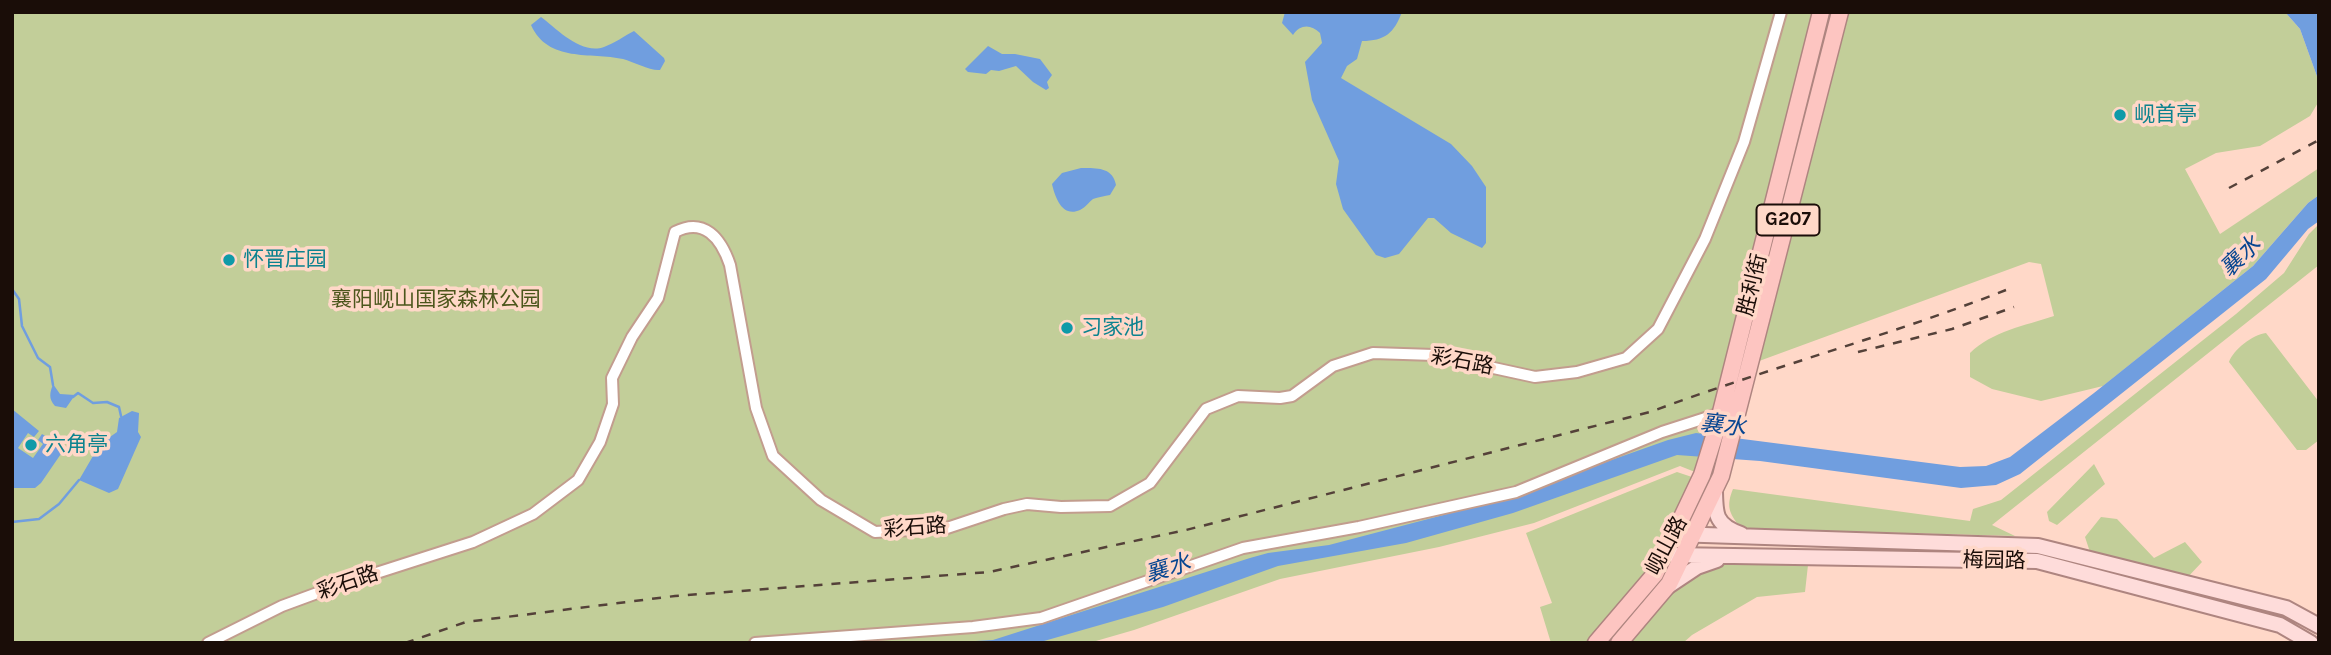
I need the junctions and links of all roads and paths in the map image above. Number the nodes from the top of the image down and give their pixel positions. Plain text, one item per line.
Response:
1 (1781, 12) edge
2 (1821, 12) edge
3 (1840, 12) edge
4 (1719, 419) junction
5 (1702, 475) joint
6 (1718, 482) junction
7 (1674, 534) junction
8 (1693, 535) junction
9 (1749, 537) junction
10 (1664, 554) junction
11 (1683, 556) junction
12 (1725, 556) junction
13 (1666, 587) junction
14 (2319, 626) edge
15 (208, 643) edge
16 (755, 643) edge
17 (1597, 643) edge
18 (1619, 643) edge
19 (2311, 643) edge

1 - 15 street, 彩石路
2 - 4 highway, 胜利街 / G207
3 - 6 highway, 胜利街 / G207
4 - 5 highway, 胜利街
4 - 16 street
5 - 7 highway, 岘山路
6 - 8 highway, 岘山路 / G207
6 - 9 main road
7 - 8 main road, 梅园路
7 - 10 highway, 岘山路
8 - 9 main road, 梅园路
8 - 11 highway, 岘山路 / G207
9 - 14 main road, 梅园路
10 - 11 main road, 梅园路
10 - 17 highway, 岘山路
11 - 12 main road, 梅园路
11 - 13 highway, 岘山路 / G207
12 - 13 main road
12 - 19 main road, 梅园路
13 - 18 highway, 岘山路 / G207

